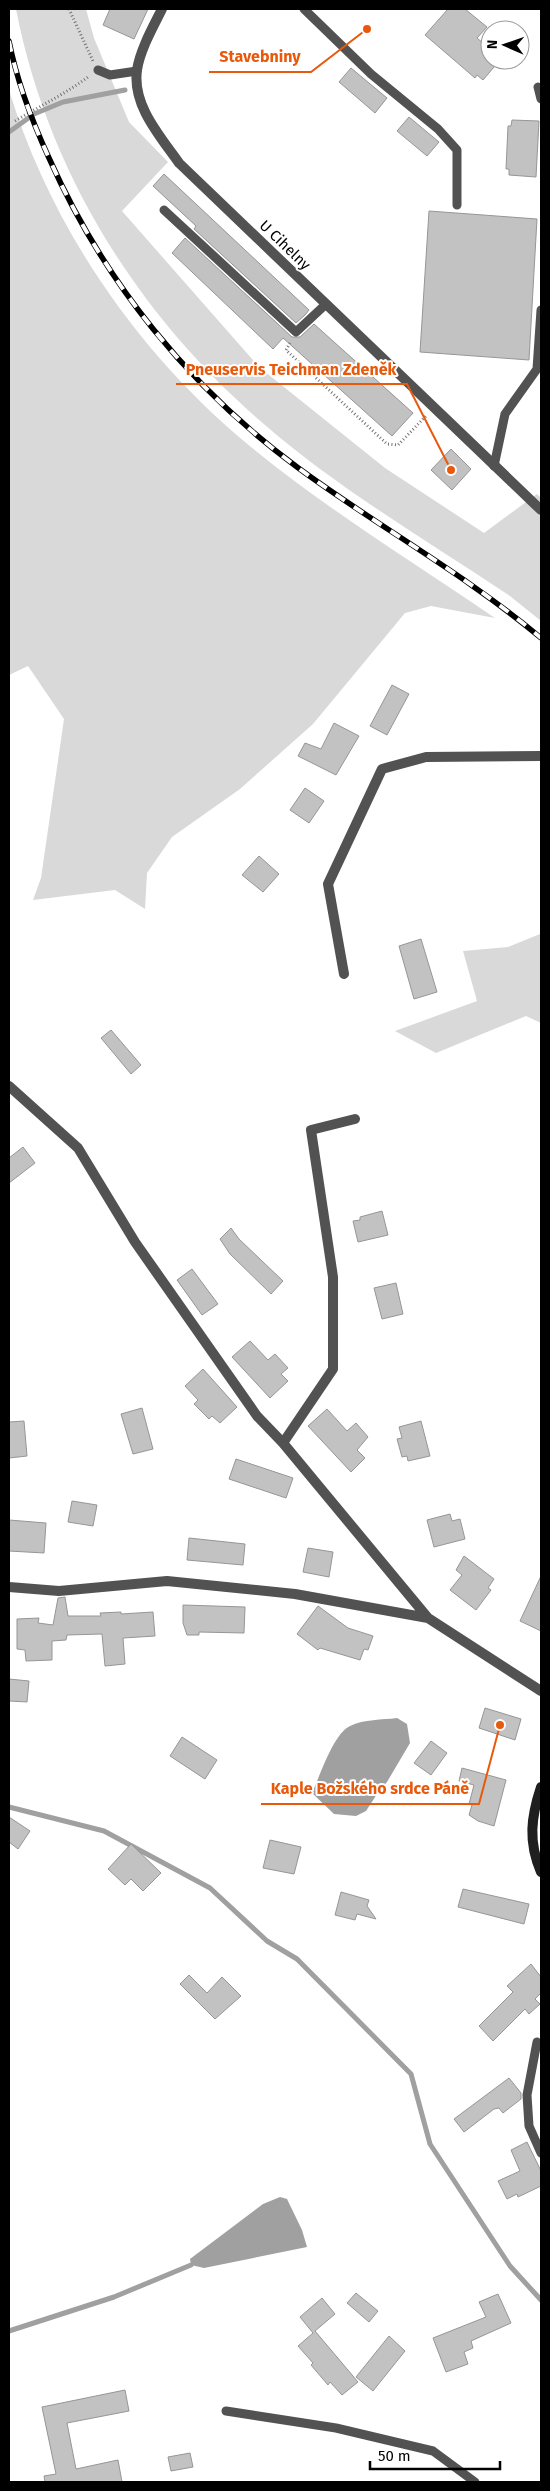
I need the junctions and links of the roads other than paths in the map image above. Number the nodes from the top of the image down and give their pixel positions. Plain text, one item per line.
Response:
1 (162, 9) edge
2 (304, 9) edge
3 (98, 70) road end
4 (137, 71) junction
5 (538, 87) dead end
6 (541, 99) edge
7 (457, 205) dead end
8 (164, 210) dead end
9 (324, 305) junction
10 (541, 310) edge
11 (494, 466) junction
12 (541, 510) edge
13 (541, 756) edge
14 (344, 974) dead end
15 (9, 1086) edge
16 (355, 1118) dead end
17 (283, 1443) junction
18 (9, 1587) edge
19 (428, 1618) junction
20 (541, 1691) edge
21 (541, 1787) edge
22 (541, 1872) edge
23 (536, 2042) dead end
24 (541, 2153) edge
25 (226, 2411) dead end
26 (475, 2482) edge

1 - 4 street, U Cihelny
2 - 7 lane
3 - 4 lane
4 - 9 street, U Cihelny
5 - 6 lane
8 - 9 lane
9 - 11 street, U Cihelny
10 - 11 lane
11 - 12 street, U Cihelny
13 - 14 street
15 - 17 street
16 - 17 street
17 - 19 street
18 - 19 street
19 - 20 street
21 - 22 street
23 - 24 lane
25 - 26 lane

